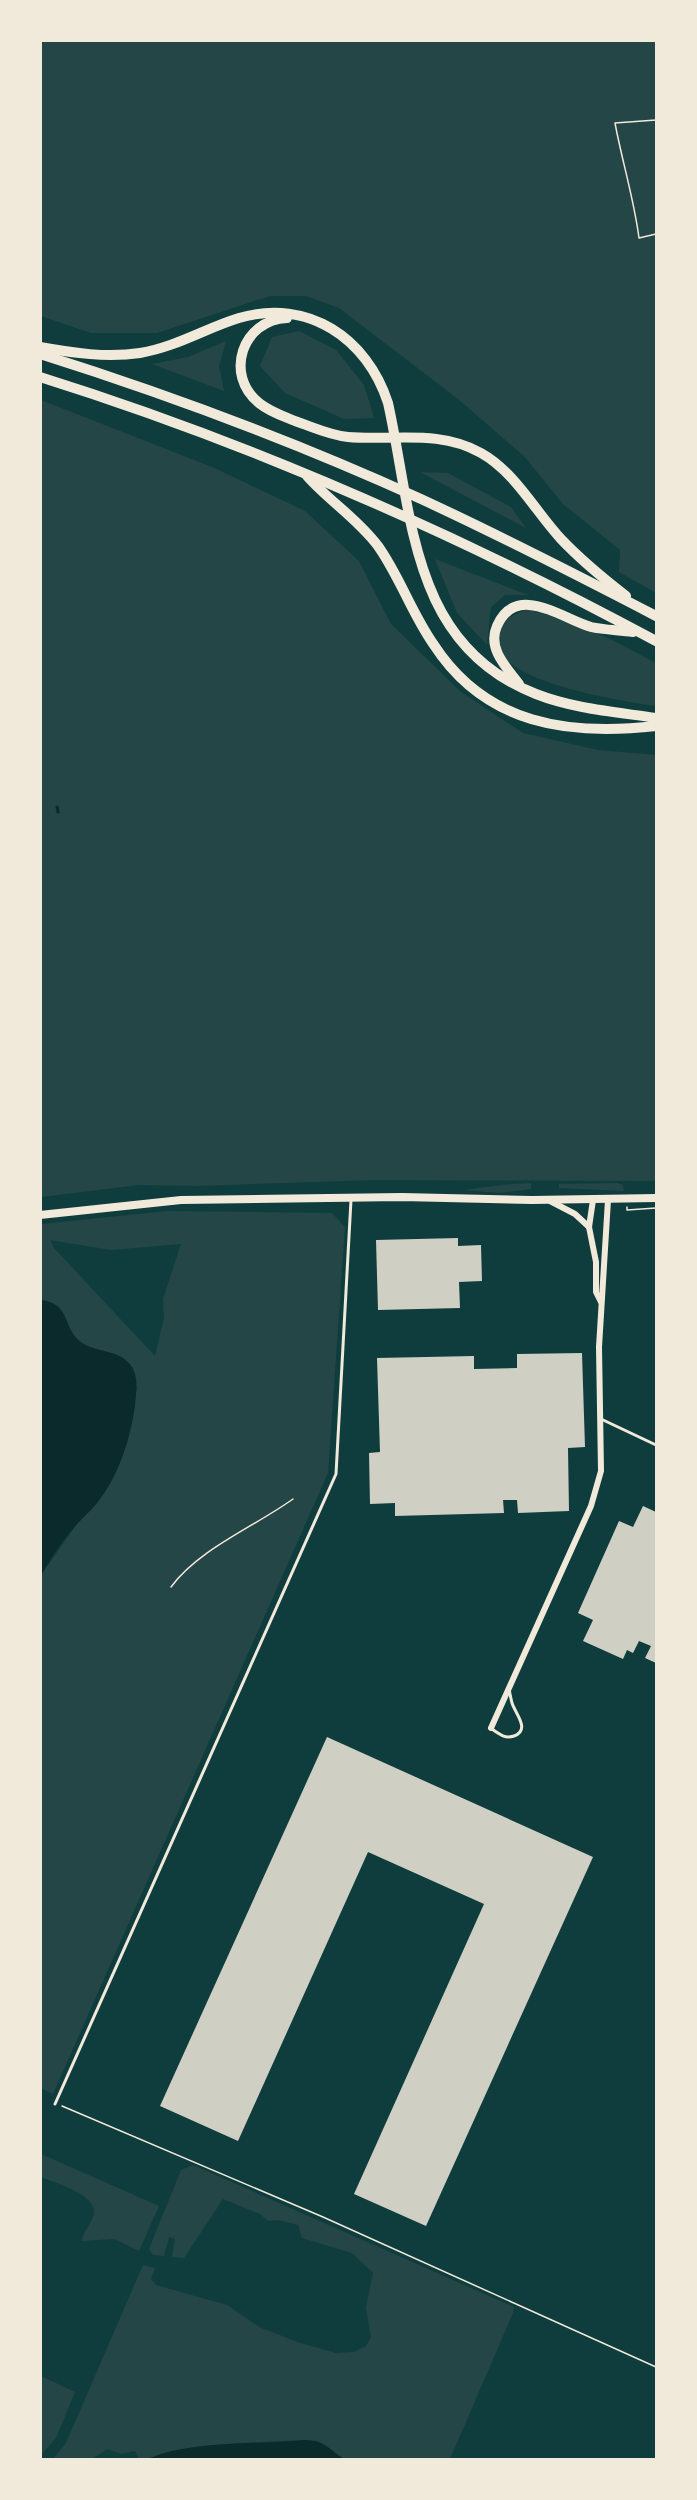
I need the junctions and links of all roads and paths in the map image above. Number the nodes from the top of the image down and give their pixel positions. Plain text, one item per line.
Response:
1 (657, 120) edge
2 (657, 234) edge
3 (326, 326) junction
4 (40, 347) edge
5 (40, 354) edge
6 (40, 377) edge
7 (304, 473) junction
8 (644, 610) junction
9 (657, 616) edge
10 (641, 633) junction
11 (657, 641) edge
12 (523, 688) junction
13 (657, 718) edge
14 (657, 726) edge
15 (351, 1198) junction
16 (657, 1198) edge
17 (550, 1200) junction
18 (593, 1200) junction
19 (608, 1200) junction
20 (627, 1208) dead end
21 (657, 1208) edge
22 (40, 1215) edge
23 (589, 1227) junction
24 (601, 1303) junction
25 (601, 1419) junction
26 (657, 1445) edge
27 (292, 1499) dead end
28 (171, 1587) dead end
29 (509, 1688) junction
30 (491, 1728) joint
31 (56, 2104) joint
32 (657, 2367) edge

1 - 2 path
3 - 4 highway
3 - 8 highway
3 - 12 highway
5 - 8 highway
6 - 7 highway
7 - 10 highway
7 - 14 highway
8 - 9 highway
10 - 11 highway
10 - 12 highway
12 - 13 highway
15 - 17 main road
15 - 22 main road
15 - 31 lane
16 - 19 main road
17 - 18 main road
17 - 23 street
18 - 19 main road
18 - 23 street
19 - 24 street
20 - 21 path
23 - 24 street
24 - 25 street
25 - 26 lane
25 - 29 street
27 - 28 path
29 - 30 street
29 - 30 lane
31 - 32 path

